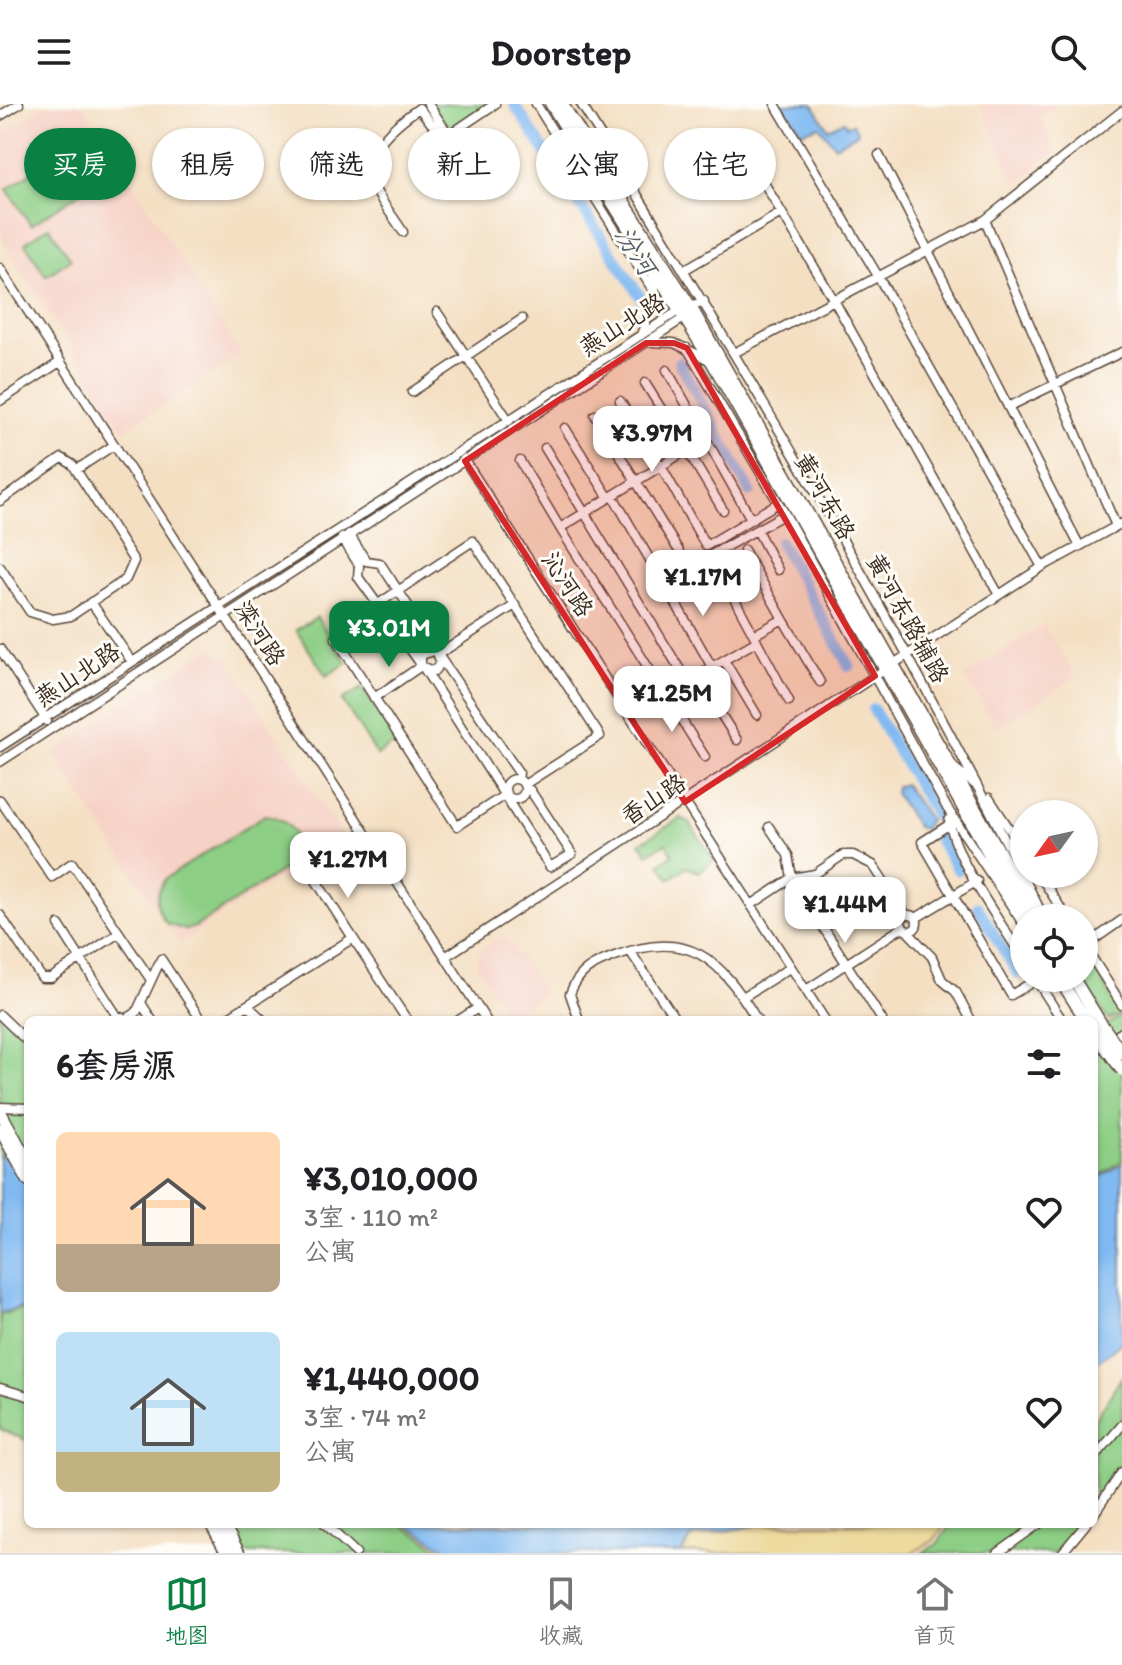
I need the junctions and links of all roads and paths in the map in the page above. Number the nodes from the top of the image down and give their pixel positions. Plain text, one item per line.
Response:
1 (19, 104) edge
2 (428, 104) edge
3 (495, 104) edge
4 (536, 104) edge
5 (551, 104) edge
6 (562, 104) edge
7 (581, 104) edge
8 (775, 104) edge
9 (1122, 111) edge
10 (1, 112) edge
11 (435, 128) edge
12 (444, 128) edge
13 (459, 128) edge
14 (879, 155) dead end
15 (774, 200) edge
16 (781, 213) junction
17 (985, 220) junction
18 (403, 232) dead end
19 (925, 249) junction
20 (651, 263) junction
21 (0, 268) edge
22 (684, 270) junction
23 (878, 276) junction
24 (656, 295) junction
25 (704, 301) junction
26 (835, 302) junction
27 (437, 312) dead end
28 (686, 312) junction
29 (522, 319) dead end
30 (644, 339) junction
31 (687, 348) junction
32 (1122, 352) edge
33 (734, 353) junction
34 (466, 356) junction
35 (60, 362) junction
36 (712, 362) junction
37 (667, 370) dead end
38 (645, 383) dead end
39 (1053, 385) junction
40 (412, 392) dead end
41 (0, 401) edge
42 (620, 401) dead end
43 (1008, 407) junction
44 (595, 415) dead end
45 (509, 421) junction
46 (565, 428) dead end
47 (114, 445) junction
48 (545, 448) dead end
49 (687, 450) junction
50 (460, 452) junction
51 (465, 461) junction
52 (520, 461) dead end
53 (661, 466) junction
54 (76, 470) junction
55 (637, 481) junction
56 (611, 497) junction
57 (0, 501) edge
58 (778, 503) junction
59 (723, 510) dead end
60 (585, 513) junction
61 (785, 514) junction
62 (751, 519) junction
63 (1119, 524) edge
64 (560, 528) junction
65 (757, 530) junction
66 (346, 536) junction
67 (1079, 545) junction
68 (744, 550) dead end
69 (679, 551) dead end
70 (653, 565) dead end
71 (0, 567) edge
72 (1042, 567) junction
73 (778, 570) dead end
74 (666, 586) dead end
75 (398, 591) junction
76 (999, 595) junction
77 (91, 602) junction
78 (218, 605) junction
79 (377, 605) junction
80 (515, 605) junction
81 (224, 615) junction
82 (783, 619) junction
83 (755, 638) junction
84 (0, 649) edge
85 (438, 655) junction
86 (724, 660) junction
87 (901, 660) junction
88 (132, 662) junction
89 (422, 666) junction
90 (712, 667) junction
91 (879, 673) junction
92 (697, 676) junction
93 (687, 681) junction
94 (820, 682) dead end
95 (665, 694) junction
96 (374, 698) junction
97 (789, 701) dead end
98 (757, 715) dead end
99 (45, 718) junction
100 (51, 728) junction
101 (737, 740) dead end
102 (0, 747) edge
103 (705, 757) dead end
104 (0, 762) edge
105 (948, 770) junction
106 (522, 784) junction
107 (980, 788) junction
108 (506, 794) junction
109 (0, 800) edge
110 (685, 802) junction
111 (947, 808) junction
112 (950, 824) junction
113 (769, 827) dead end
114 (1010, 831) edge
115 (792, 878) junction
116 (315, 879) dead end
117 (977, 881) junction
118 (954, 894) junction
119 (1010, 904) edge
120 (1018, 904) edge
121 (1029, 904) edge
122 (1037, 904) edge
123 (751, 905) junction
124 (0, 915) edge
125 (906, 915) junction
126 (916, 918) junction
127 (1122, 920) edge
128 (59, 925) dead end
129 (904, 928) junction
130 (119, 933) junction
131 (1010, 936) edge
132 (1098, 936) edge
133 (353, 938) junction
134 (630, 951) junction
135 (445, 957) junction
136 (80, 959) junction
137 (846, 964) junction
138 (791, 967) junction
139 (1098, 968) edge
140 (151, 980) junction
141 (806, 990) junction
142 (1016, 992) edge
143 (1044, 992) edge
144 (1068, 992) edge
145 (1080, 992) edge
146 (743, 997) junction
147 (141, 1003) junction
148 (247, 1005) junction
149 (1122, 1005) edge
150 (478, 1008) junction
151 (0, 1015) edge
152 (117, 1016) edge
153 (131, 1016) edge
154 (149, 1016) edge
155 (198, 1016) edge
156 (230, 1016) edge
157 (259, 1016) edge
158 (404, 1016) edge
159 (465, 1016) edge
160 (483, 1016) edge
161 (578, 1016) edge
162 (673, 1016) edge
163 (755, 1016) edge
164 (822, 1016) edge
165 (879, 1016) edge
166 (969, 1016) edge
167 (1059, 1016) edge
168 (1083, 1016) edge
169 (1092, 1016) edge
170 (1098, 1028) edge
171 (1098, 1029) edge
172 (1122, 1032) edge
173 (24, 1038) edge
174 (1098, 1048) edge
175 (1122, 1053) edge
176 (1122, 1070) edge
177 (24, 1108) edge
178 (1, 1111) edge
179 (0, 1129) edge
180 (24, 1154) edge
181 (24, 1173) edge
182 (0, 1388) edge
183 (24, 1395) edge
184 (1122, 1425) edge
185 (1098, 1453) edge
186 (1122, 1472) edge
187 (1098, 1508) edge
188 (213, 1528) edge
189 (225, 1528) edge
190 (329, 1528) edge
191 (1033, 1528) edge
192 (1083, 1528) edge
193 (227, 1553) edge
194 (239, 1553) edge
195 (356, 1553) edge
196 (998, 1553) edge
197 (1062, 1553) edge

1 - 10 street
2 - 12 street
3 - 13 street
4 - 24 street
5 - 20 main road, 黄河东路
6 - 28 main road, 黄河东路
7 - 22 street, 黄河东路辅路
8 - 23 street
9 - 17 street
11 - 18 street
14 - 19 street
15 - 16 street
16 - 22 street
16 - 26 street
17 - 19 street
17 - 39 street
19 - 23 street
19 - 43 street
20 - 24 street
20 - 28 main road, 黄河东路
21 - 35 street, 滦河路
22 - 25 street, 黄河东路辅路
23 - 26 street
23 - 72 street
24 - 30 street
25 - 28 street
25 - 33 street, 黄河东路辅路
26 - 33 street
26 - 76 street
27 - 34 street
28 - 30 street, 燕山北路
28 - 36 main road, 黄河东路
28 - 87 main road, 黄河东路
29 - 34 street
30 - 31 street
30 - 45 street, 燕山北路
30 - 51 street, 燕山北路
31 - 36 street
31 - 58 street
32 - 39 street
33 - 87 street, 黄河东路辅路
34 - 40 street
34 - 45 street
35 - 41 street
35 - 47 street, 滦河路
36 - 91 main road, 黄河东路
37 - 62 street
38 - 49 street
39 - 43 street
39 - 63 street
42 - 53 street
43 - 67 street
44 - 55 street
45 - 50 street, 燕山北路
46 - 56 street
47 - 54 street
47 - 78 street, 滦河路
48 - 60 street
49 - 53 street
49 - 59 street
50 - 51 street, 沁河路
50 - 78 street, 燕山北路
51 - 66 street, 燕山北路
51 - 110 street, 沁河路
52 - 64 street
53 - 55 street
53 - 62 street
54 - 57 street
54 - 77 street
55 - 56 street
55 - 69 street
56 - 60 street
56 - 70 street
58 - 61 street
58 - 62 street
60 - 64 street
60 - 93 street
61 - 65 street
61 - 91 street
63 - 67 street, 香山路
64 - 95 street
65 - 73 street
65 - 83 street
66 - 75 street
66 - 79 street
66 - 81 street, 燕山北路
67 - 72 street, 香山路
68 - 82 street
71 - 77 street
72 - 76 street, 香山路
74 - 90 street
75 - 79 street
75 - 80 street
75 - 85 street
76 - 87 street, 香山路
77 - 88 street
78 - 81 street, 滦河路
78 - 88 street, 燕山北路
79 - 89 street
79 - 96 street
80 - 85 street
80 - 106 street
81 - 100 street, 燕山北路
81 - 135 street, 滦河路
82 - 83 street
82 - 94 street
83 - 86 street
83 - 97 street
84 - 99 street
85 - 89 street
85 - 89 street
85 - 106 street
86 - 90 street
86 - 98 street
87 - 91 street, 香山路
87 - 105 main road, 黄河东路
87 - 107 street, 黄河东路辅路
88 - 99 street, 燕山北路
89 - 96 street
89 - 108 street
90 - 92 street
91 - 105 main road, 黄河东路
91 - 110 street, 香山路
91 - 111 street
92 - 93 street
92 - 101 street
93 - 95 street
95 - 103 street
96 - 108 street
99 - 100 street
99 - 102 street, 燕山北路
100 - 104 street, 燕山北路
105 - 107 street
105 - 111 street
105 - 120 main road, 黄河东路
105 - 121 main road, 黄河东路
106 - 108 street
106 - 108 street
106 - 108 street
107 - 114 street
107 - 122 street, 黄河东路辅路
109 - 130 street
110 - 123 street, 沁河路
110 - 135 street, 香山路
111 - 112 street
111 - 119 street
112 - 117 street
112 - 118 street
113 - 115 street
115 - 123 street
115 - 125 street
115 - 137 street
116 - 133 street
117 - 118 street
117 - 131 street
118 - 126 street
118 - 142 street
123 - 138 street, 沁河路
124 - 136 street
125 - 126 street
125 - 129 street
126 - 129 street
127 - 132 street
128 - 136 street
129 - 137 street
129 - 166 street
130 - 136 street
130 - 140 street
133 - 148 street
133 - 158 street
134 - 146 street
134 - 161 street
134 - 162 street
135 - 150 street, 滦河路
136 - 152 street
137 - 141 street
137 - 165 street
138 - 141 street, 沁河路
138 - 146 street
139 - 149 street
140 - 147 street
140 - 155 street
141 - 164 street, 沁河路
143 - 167 street
144 - 168 main road
145 - 169 main road
146 - 163 street
147 - 153 street
147 - 154 street
148 - 156 street
148 - 157 street
150 - 159 street
150 - 160 street, 滦河路
151 - 173 street
170 - 175 main road, bridge
171 - 176 main road, bridge
172 - 174 street
177 - 178 street
178 - 180 main road
179 - 181 main road
182 - 183 street
184 - 185 street
186 - 187 street
188 - 193 main road
189 - 194 main road
190 - 195 street
191 - 196 street
192 - 197 street

